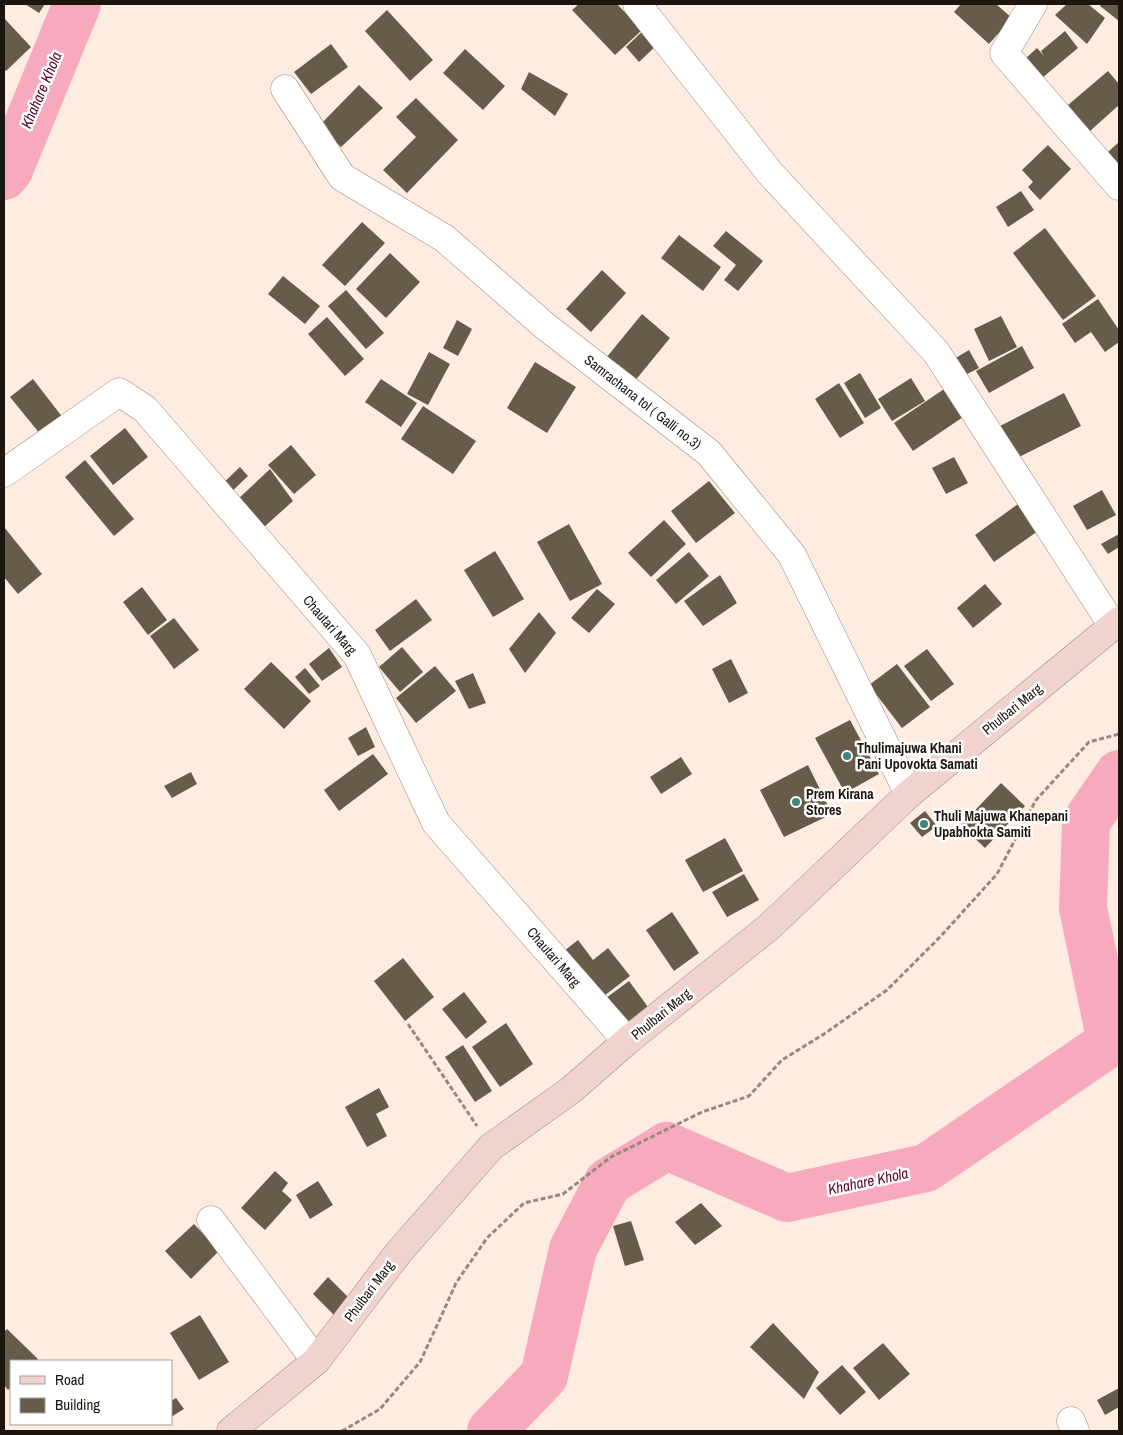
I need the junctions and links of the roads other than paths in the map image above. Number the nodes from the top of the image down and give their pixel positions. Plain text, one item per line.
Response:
1 (637, 4) edge
2 (1033, 4) edge
3 (285, 89) dead end
4 (1119, 186) edge
5 (4, 473) edge
6 (1116, 624) edge
7 (909, 794) junction
8 (628, 1041) junction
9 (211, 1220) dead end
10 (316, 1361) junction
11 (231, 1431) edge

1 - 6 street
2 - 4 street
3 - 7 street, Samrachana tol ( Galli no.3)
5 - 8 street, Chautari Marg
6 - 7 main road, Phulbari Marg
7 - 8 main road, Phulbari Marg
8 - 10 main road, Phulbari Marg
9 - 10 street
10 - 11 main road, Phulbari Marg

